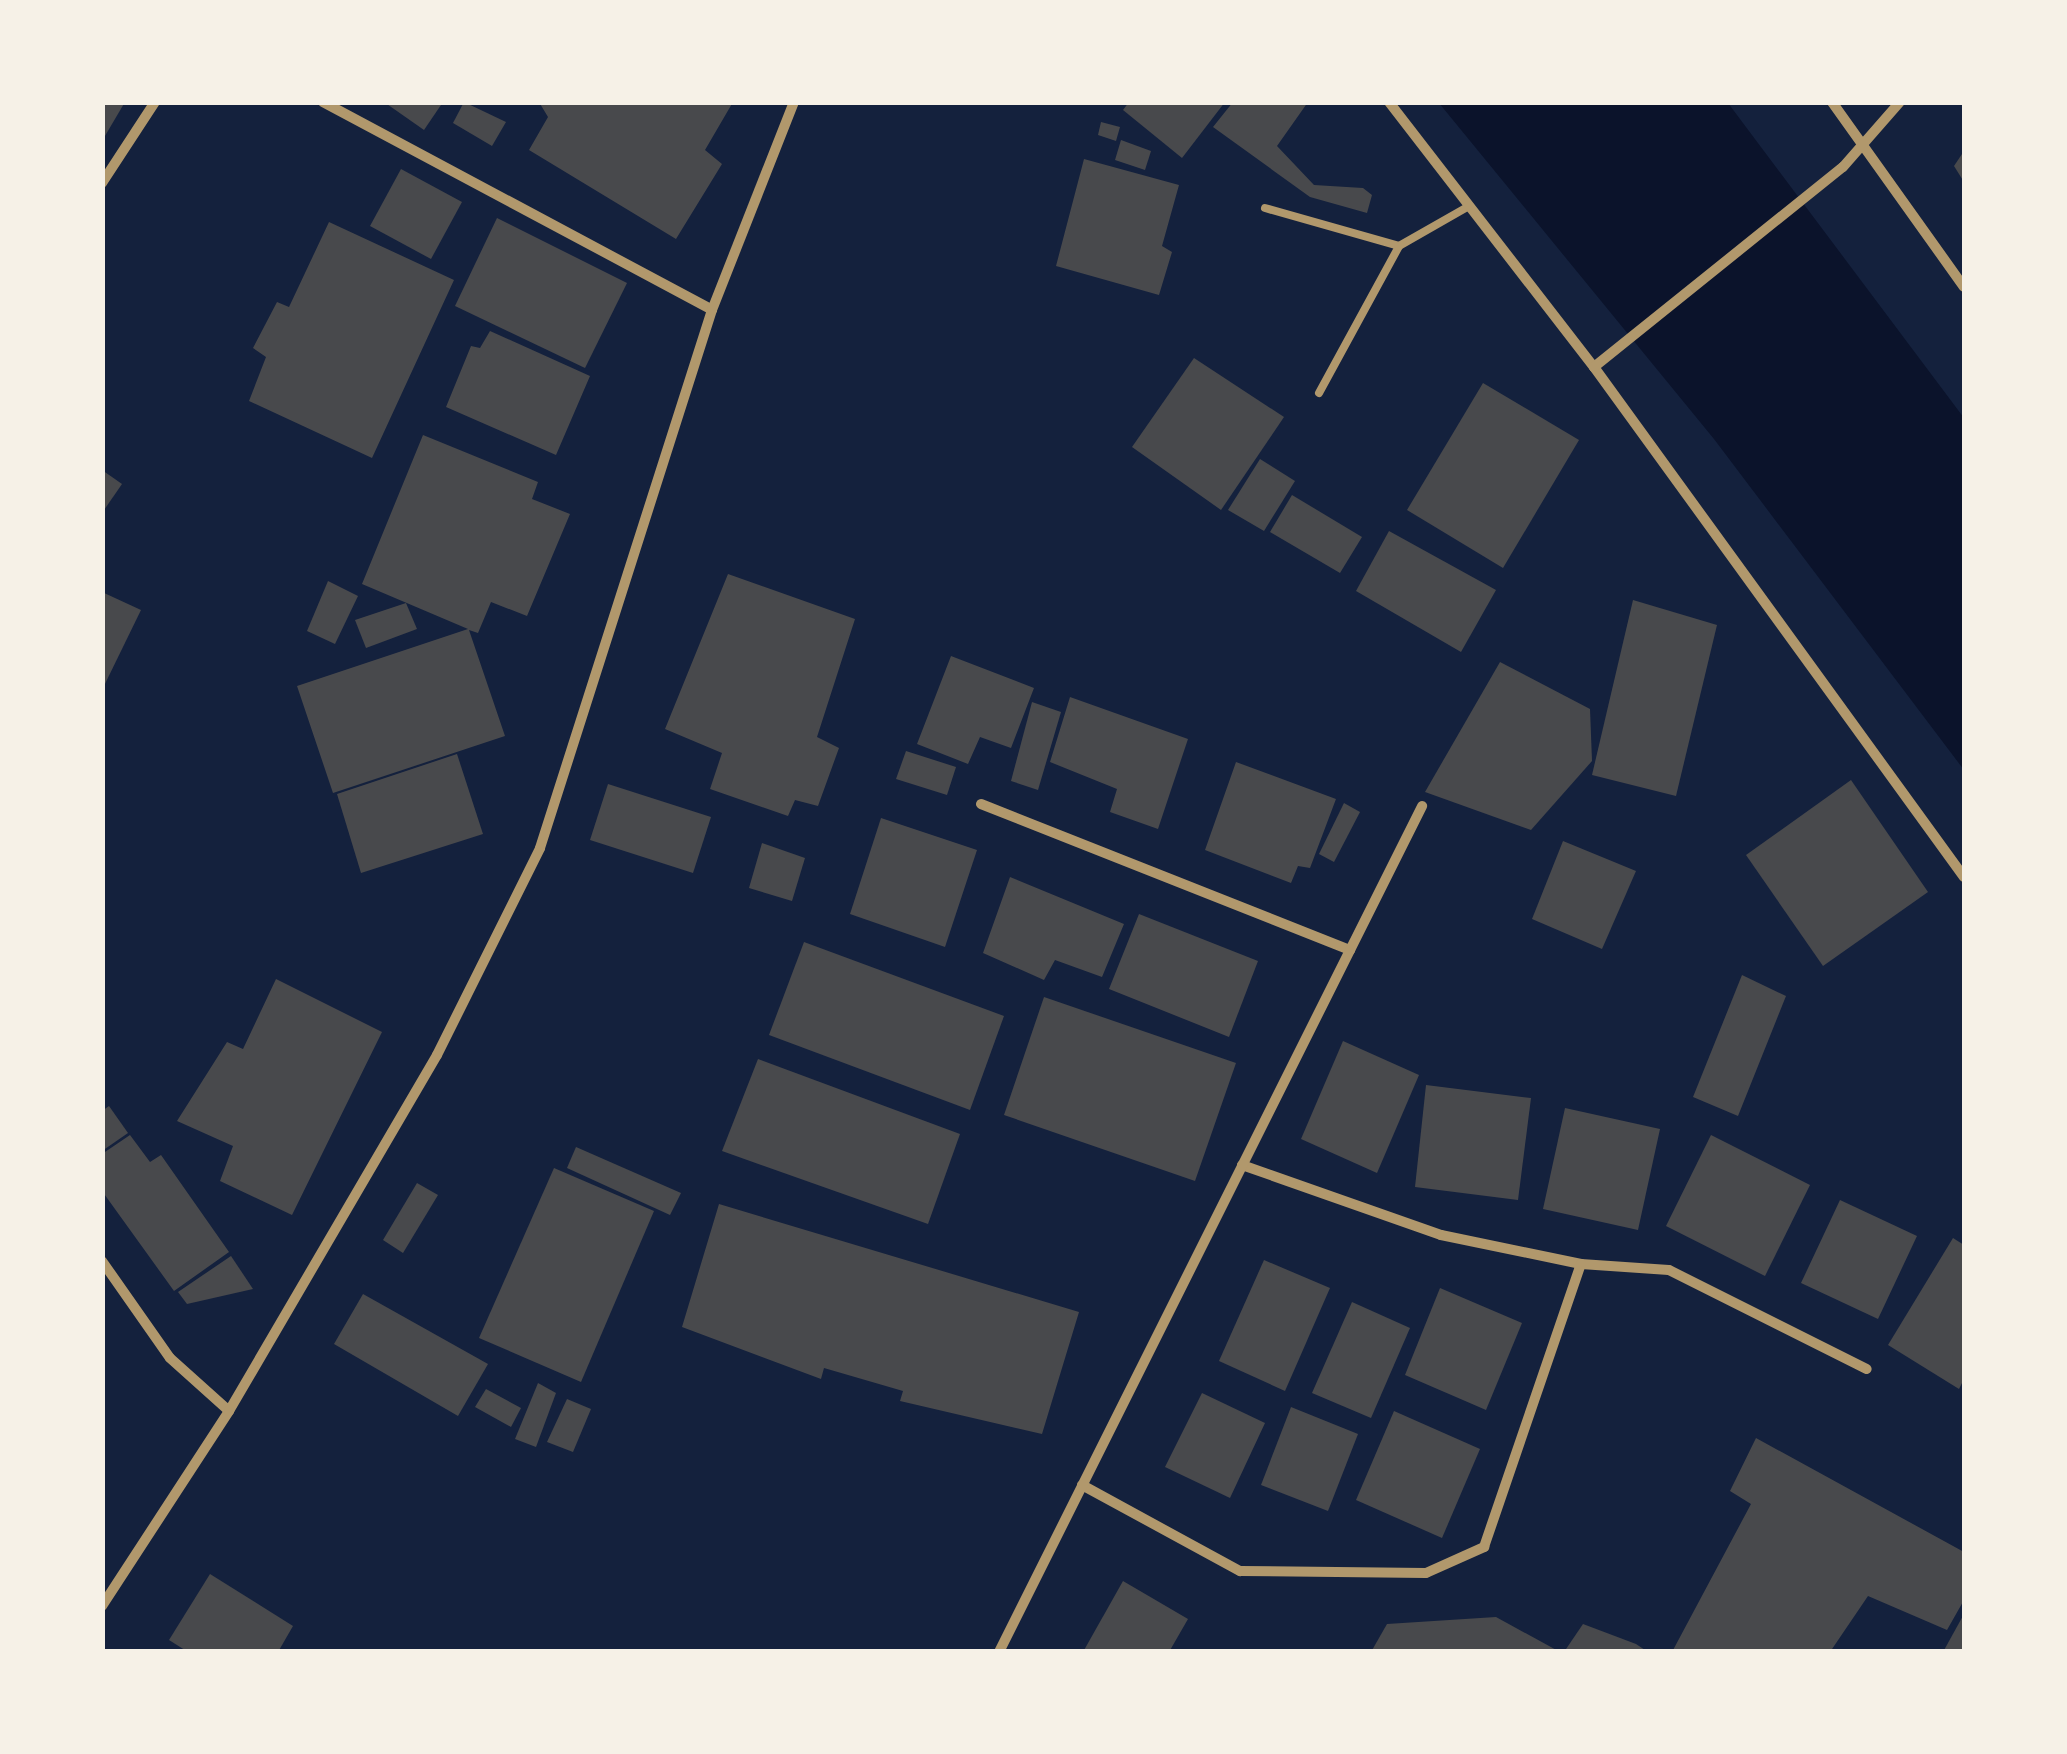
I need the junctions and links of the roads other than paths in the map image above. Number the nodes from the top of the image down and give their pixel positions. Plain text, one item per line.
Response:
1 (155, 102) edge
2 (324, 102) edge
3 (794, 102) edge
4 (1389, 102) edge
5 (1832, 102) edge
6 (1900, 102) edge
7 (1864, 144) junction
8 (102, 183) edge
9 (1469, 206) junction
10 (1265, 208) dead end
11 (1399, 246) junction
12 (1964, 288) edge
13 (712, 310) junction
14 (1594, 367) junction
15 (1319, 393) dead end
16 (981, 804) dead end
17 (1422, 806) dead end
18 (1964, 876) edge
19 (1350, 950) junction
20 (1242, 1165) junction
21 (102, 1261) edge
22 (1581, 1264) junction
23 (1867, 1369) dead end
24 (229, 1410) junction
25 (1082, 1485) junction
26 (102, 1606) edge
27 (999, 1652) edge

1 - 8 street
2 - 13 street
3 - 13 street
4 - 9 street
5 - 7 street
6 - 7 street
7 - 12 street
7 - 14 street
9 - 11 lane
9 - 14 street
10 - 11 lane
11 - 15 lane
13 - 24 street
14 - 18 street
16 - 19 street
17 - 19 street
19 - 20 street
20 - 22 street
20 - 25 street
21 - 24 street
22 - 23 street
22 - 25 street
24 - 26 street
25 - 27 street

